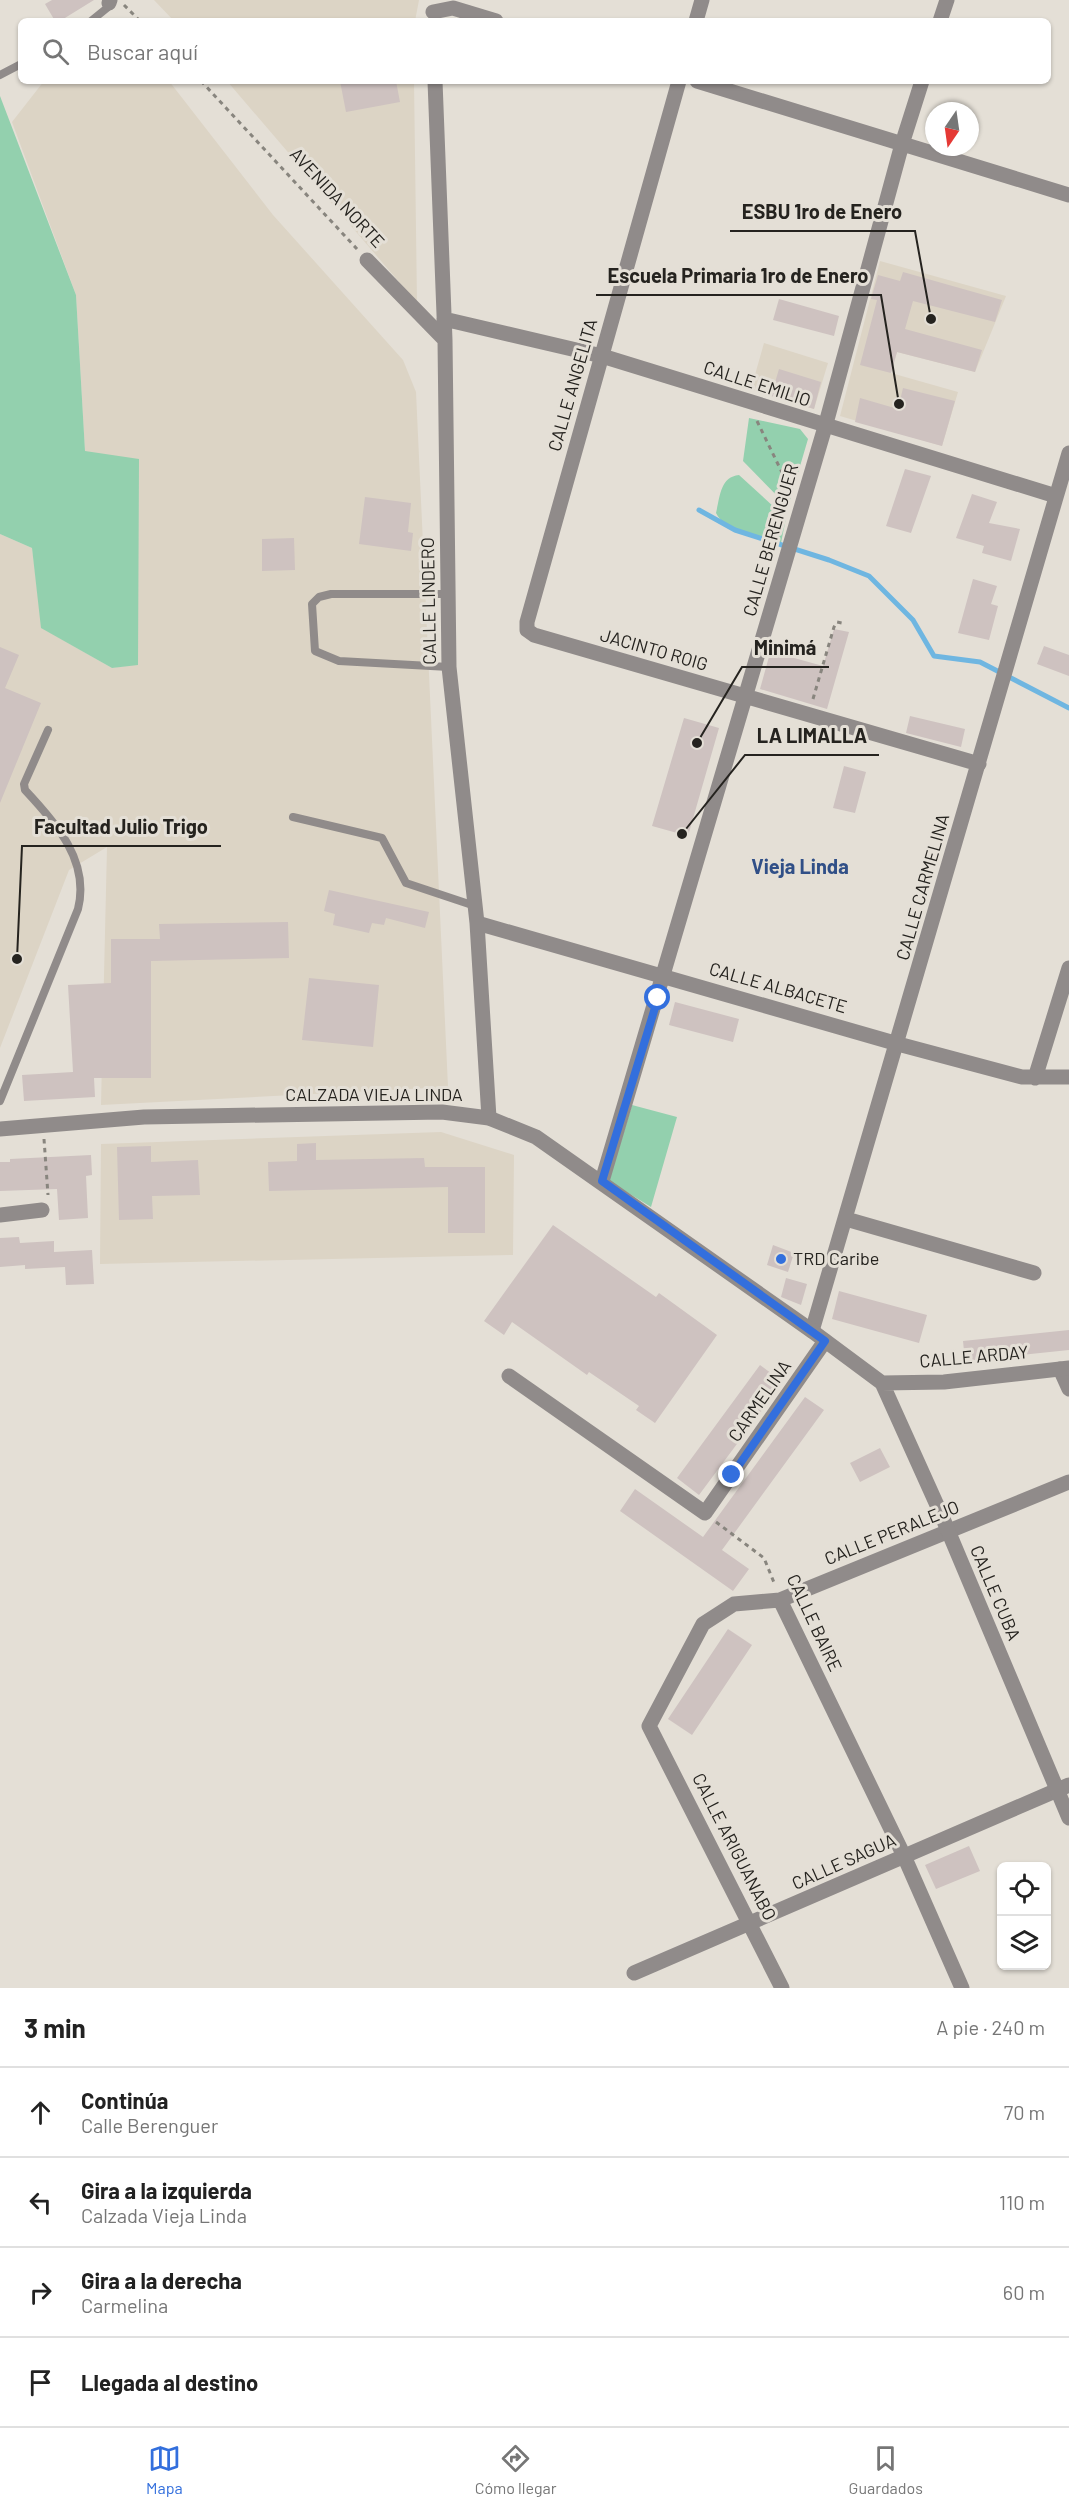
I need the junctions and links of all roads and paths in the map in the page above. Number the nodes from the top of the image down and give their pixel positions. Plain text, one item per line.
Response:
1 (702, 0) edge
2 (947, 0) edge
3 (112, 1) edge
4 (455, 4) edge
5 (433, 11) edge
6 (95, 18) edge
7 (136, 18) edge
8 (489, 18) edge
9 (697, 18) edge
10 (941, 18) edge
11 (18, 66) edge
12 (0, 75) edge
13 (204, 84) edge
14 (435, 84) edge
15 (678, 84) edge
16 (707, 84) edge
17 (920, 84) edge
18 (902, 144) junction
19 (1069, 195) edge
20 (367, 260) joint
21 (444, 319) junction
22 (445, 340) junction
23 (602, 356) junction
24 (756, 419) dead end
25 (825, 427) junction
26 (1069, 453) edge
27 (1056, 496) junction
28 (801, 507) junction
29 (448, 594) junction
30 (842, 622) dead end
31 (527, 630) joint
32 (449, 667) junction
33 (746, 698) junction
34 (808, 716) junction
35 (48, 730) dead end
36 (979, 764) junction
37 (293, 817) dead end
38 (475, 906) junction
39 (477, 923) junction
40 (1069, 968) edge
41 (665, 975) junction
42 (898, 1044) junction
43 (1069, 1077) edge
44 (1035, 1078) junction
45 (0, 1101) edge
46 (489, 1118) junction
47 (42, 1125) junction
48 (0, 1129) edge
49 (602, 1181) junction
50 (42, 1210) joint
51 (0, 1215) edge
52 (846, 1219) junction
53 (1034, 1273) dead end
54 (812, 1331) junction
55 (825, 1341) junction
56 (1065, 1369) edge
57 (509, 1376) dead end
58 (882, 1383) junction
59 (1069, 1389) edge
60 (1069, 1482) edge
61 (705, 1513) junction
62 (948, 1532) junction
63 (780, 1600) junction
64 (649, 1726) joint
65 (1063, 1788) edge
66 (1069, 1818) edge
67 (904, 1856) junction
68 (752, 1923) junction
69 (634, 1973) dead end
70 (782, 1988) edge
71 (962, 1988) edge

1 - 9 street
2 - 10 street
3 - 6 lane
3 - 7 path
4 - 5 street
4 - 8 street
11 - 12 lane
13 - 20 path, AVENIDA NORTE
14 - 21 street, CALLE LINDERO
15 - 23 street, CALLE ANGELITA
16 - 18 street
17 - 18 street, CALLE BERENGUER
18 - 19 street
18 - 25 street, CALLE BERENGUER
20 - 22 street, AVENIDA NORTE
21 - 22 street, CALLE LINDERO
21 - 23 street, CALLE EMILIO
22 - 29 street, CALLE LINDERO
23 - 25 street, CALLE EMILIO
23 - 31 street, CALLE ANGELITA
24 - 28 path
25 - 27 street, CALLE EMILIO
25 - 28 street, CALLE BERENGUER
26 - 27 street, CALLE CARMELINA
27 - 36 street, CALLE CARMELINA
28 - 33 street, CALLE BERENGUER
29 - 32 street, CALLE LINDERO
29 - 32 lane
30 - 34 path
31 - 33 street, JACINTO ROIG
32 - 38 street, CALLE LINDERO
33 - 34 street, JACINTO ROIG
33 - 41 street, CALLE BERENGUER
34 - 36 street, JACINTO ROIG
35 - 45 lane
36 - 42 street, CALLE CARMELINA
37 - 38 lane
38 - 39 street, CALLE LINDERO
39 - 41 street, CALLE ALBACETE
39 - 46 street, CALLE LINDERO
40 - 44 street
41 - 42 street, CALLE ALBACETE
41 - 49 street, CALLE BERENGUER
42 - 44 street, CALLE ALBACETE
42 - 52 street, CALLE CARMELINA
43 - 44 street, CALLE ALBACETE
46 - 47 street, CALZADA VIEJA LINDA
46 - 49 street, CALZADA VIEJA LINDA
47 - 48 street, CALZADA VIEJA LINDA
47 - 50 path
49 - 54 street, CALZADA VIEJA LINDA
50 - 51 street
52 - 53 street
52 - 54 street, CALLE CARMELINA
54 - 55 street, CALZADA VIEJA LINDA
55 - 58 street, CALZADA VIEJA LINDA
55 - 61 street, CARMELINA
56 - 58 street, CALLE ARDAY
56 - 59 street
57 - 61 street
58 - 62 street, CALLE CUBA
60 - 62 street, CALLE PERALEJO
61 - 63 path, CALLE BAIRE
62 - 63 street, CALLE PERALEJO
62 - 65 street, CALLE CUBA
63 - 64 street, CALLE PERALEJO
63 - 67 street, CALLE BAIRE
64 - 68 street, CALLE ARIGUANABO
65 - 66 street, CALLE CUBA
65 - 67 street, CALLE SAGUA
67 - 68 street, CALLE SAGUA
67 - 71 street, CALLE BAIRE
68 - 69 street, CALLE SAGUA
68 - 70 street, CALLE ARIGUANABO

